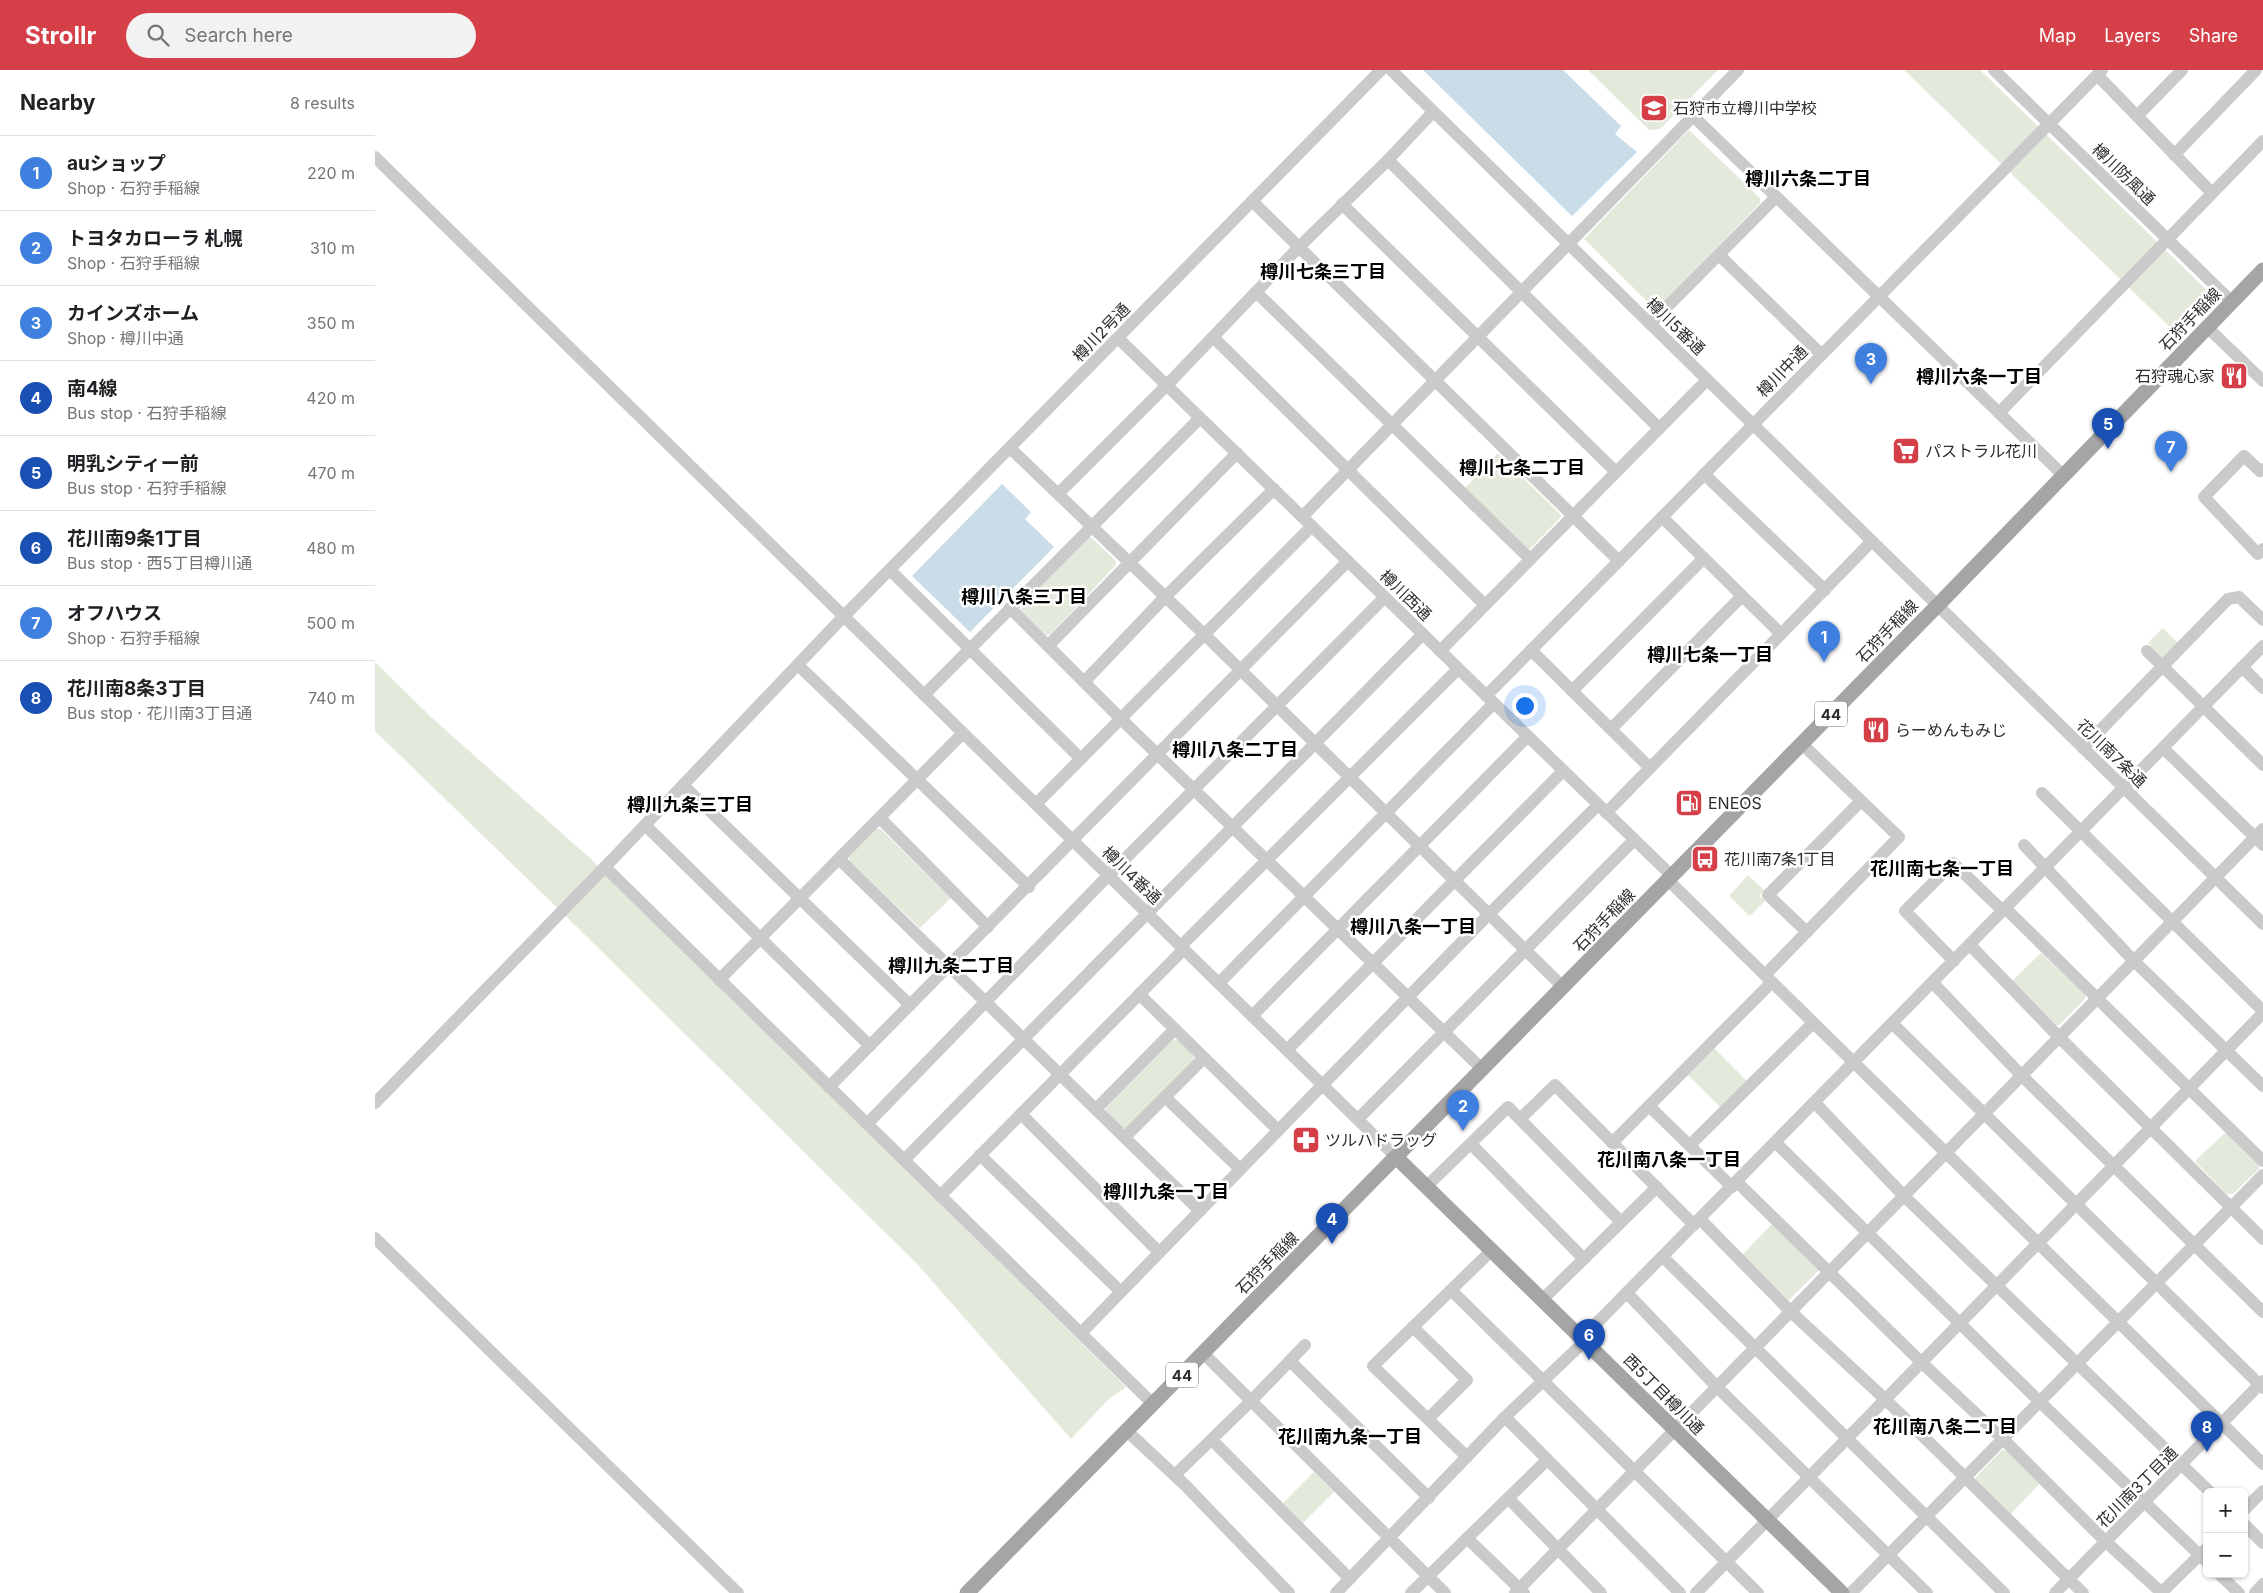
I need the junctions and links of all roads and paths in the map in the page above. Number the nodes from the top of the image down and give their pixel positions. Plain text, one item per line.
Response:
1 (1381, 70) edge
2 (1391, 70) edge
3 (1738, 70) edge
4 (2181, 70) edge
5 (2255, 70) edge
6 (2001, 72) edge
7 (2099, 73) edge
8 (1433, 112) junction
9 (1693, 116) junction
10 (2137, 116) junction
11 (2049, 124) junction
12 (2263, 142) edge
13 (2174, 154) junction
14 (375, 157) edge
15 (1388, 160) junction
16 (2212, 193) junction
17 (1776, 197) junction
18 (1252, 201) junction
19 (1342, 204) junction
20 (2167, 239) junction
21 (1568, 243) junction
22 (1299, 247) junction
23 (1719, 255) junction
24 (2261, 277) edge
25 (1256, 292) junction
26 (1521, 292) junction
27 (1879, 296) junction
28 (2231, 302) junction
29 (1650, 324) junction
30 (2207, 327) junction
31 (1478, 336) junction
32 (1213, 337) junction
33 (1118, 338) junction
34 (1821, 354) junction
35 (1433, 380) junction
36 (1707, 380) junction
37 (2263, 382) edge
38 (1167, 385) junction
39 (1999, 413) junction
40 (1200, 418) junction
41 (1391, 424) junction
42 (1753, 424) junction
43 (1659, 428) junction
44 (1010, 448) junction
45 (1237, 453) junction
46 (1348, 469) junction
47 (2263, 469) edge
48 (1616, 472) junction
49 (1704, 474) junction
50 (2063, 476) junction
51 (1274, 489) junction
52 (1058, 494) junction
53 (1662, 516) junction
54 (1302, 517) junction
55 (1572, 517) junction
56 (1092, 526) junction
57 (1312, 526) junction
58 (1872, 541) junction
59 (2263, 549) edge
60 (1704, 558) junction
61 (1530, 559) junction
62 (1348, 561) junction
63 (1619, 561) junction
64 (1129, 562) junction
65 (890, 570) junction
66 (1825, 590) junction
67 (1742, 596) junction
68 (1165, 597) junction
69 (1385, 597) junction
70 (1485, 605) junction
71 (1937, 606) junction
72 (1010, 608) junction
73 (844, 616) junction
74 (2263, 620) edge
75 (1204, 634) junction
76 (1423, 634) junction
77 (1781, 634) junction
78 (1049, 646) junction
79 (2263, 646) edge
80 (969, 648) junction
81 (1440, 650) junction
82 (1531, 650) junction
83 (2147, 651) dead end
84 (798, 664) junction
85 (2162, 666) junction
86 (2242, 667) junction
87 (1458, 669) junction
88 (1241, 671) junction
89 (1084, 682) junction
90 (2263, 688) edge
91 (1572, 691) junction
92 (924, 694) junction
93 (1490, 700) junction
94 (1277, 705) junction
95 (2203, 707) junction
96 (1121, 719) junction
97 (1611, 729) junction
98 (963, 733) junction
99 (1528, 736) junction
100 (1315, 743) junction
101 (1802, 744) junction
102 (2083, 748) junction
103 (2163, 748) junction
104 (1158, 755) junction
105 (1081, 759) junction
106 (2263, 765) edge
107 (1650, 768) junction
108 (1563, 771) junction
109 (1350, 778) junction
110 (919, 779) junction
111 (683, 785) junction
112 (2124, 788) junction
113 (1195, 790) junction
114 (2042, 793) dead end
115 (1861, 800) junction
116 (1036, 804) junction
117 (1602, 809) junction
118 (1385, 812) junction
119 (880, 818) junction
120 (645, 825) junction
121 (1233, 827) junction
122 (2082, 831) junction
123 (2260, 837) edge
124 (1634, 840) junction
125 (1074, 841) junction
126 (2024, 845) dead end
127 (1419, 846) junction
128 (839, 860) junction
129 (1268, 861) junction
130 (605, 867) junction
131 (2046, 868) junction
132 (1109, 875) junction
133 (1670, 878) junction
134 (2215, 878) junction
135 (1455, 880) junction
136 (1029, 887) junction
137 (1304, 896) junction
138 (800, 899) junction
139 (2005, 910) junction
140 (1147, 913) junction
141 (1489, 914) junction
142 (2173, 921) junction
143 (2263, 924) edge
144 (988, 927) junction
145 (1338, 929) junction
146 (1807, 932) junction
147 (760, 939) junction
148 (1970, 945) junction
149 (1182, 947) junction
150 (1524, 948) junction
151 (2134, 960) junction
152 (1954, 961) junction
153 (1374, 964) junction
154 (949, 966) junction
155 (1768, 978) junction
156 (719, 980) junction
157 (1219, 983) junction
158 (1933, 983) junction
159 (1563, 987) junction
160 (1139, 994) junction
161 (1409, 998) junction
162 (2097, 998) junction
163 (986, 1001) junction
164 (910, 1005) junction
165 (2263, 1012) edge
166 (1252, 1016) junction
167 (1813, 1023) junction
168 (1893, 1024) junction
169 (1175, 1029) junction
170 (1443, 1031) junction
171 (2059, 1037) junction
172 (1024, 1038) junction
173 (871, 1046) junction
174 (1287, 1050) junction
175 (2227, 1050) junction
176 (1205, 1058) junction
177 (1855, 1063) junction
178 (1483, 1069) junction
179 (1061, 1073) junction
180 (2021, 1075) junction
181 (1323, 1085) junction
182 (2263, 1086) edge
183 (829, 1087) junction
184 (2189, 1089) junction
185 (1165, 1097) junction
186 (375, 1103) edge
187 (1815, 1103) junction
188 (1649, 1106) junction
189 (1097, 1109) junction
190 (1984, 1113) junction
191 (1021, 1114) junction
192 (1358, 1119) junction
193 (1520, 1119) junction
194 (867, 1124) junction
195 (2151, 1127) junction
196 (1278, 1130) junction
197 (1125, 1137) junction
198 (1612, 1143) junction
199 (1776, 1143) junction
200 (1471, 1144) junction
201 (1690, 1145) junction
202 (1945, 1152) junction
203 (980, 1155) junction
204 (1397, 1157) junction
205 (904, 1160) junction
206 (2263, 1161) edge
207 (2114, 1165) junction
208 (1240, 1169) junction
209 (2263, 1175) edge
210 (1735, 1184) junction
211 (1427, 1186) junction
212 (1657, 1188) junction
213 (940, 1196) junction
214 (1903, 1196) junction
215 (2076, 1204) junction
216 (2231, 1208) junction
217 (1200, 1211) junction
218 (1621, 1222) junction
219 (1697, 1222) junction
220 (1867, 1233) junction
221 (375, 1238) edge
222 (2263, 1239) edge
223 (2037, 1242) junction
224 (2195, 1245) junction
225 (1492, 1250) junction
226 (1159, 1252) junction
227 (1663, 1256) junction
228 (1585, 1259) junction
229 (1830, 1271) junction
230 (2158, 1282) junction
231 (1997, 1284) junction
232 (1451, 1290) junction
233 (1121, 1292) junction
234 (1627, 1293) junction
235 (1543, 1299) junction
236 (1790, 1311) junction
237 (2263, 1312) edge
238 (1960, 1322) junction
239 (2119, 1322) junction
240 (1413, 1327) junction
241 (1081, 1333) junction
242 (1583, 1340) junction
243 (1305, 1345) dead end
244 (1754, 1348) junction
245 (1203, 1353) junction
246 (1289, 1361) junction
247 (1921, 1362) junction
248 (2078, 1364) junction
249 (1544, 1380) junction
250 (2262, 1385) edge
251 (1717, 1387) junction
252 (1885, 1399) junction
253 (1251, 1401) junction
254 (2040, 1402) junction
255 (1153, 1404) junction
256 (1505, 1418) junction
257 (1428, 1419) junction
258 (2222, 1424) junction
259 (1675, 1430) junction
260 (1127, 1431) junction
261 (1847, 1438) junction
262 (2003, 1439) junction
263 (1212, 1440) junction
264 (1467, 1457) junction
265 (1547, 1460) junction
266 (2263, 1464) edge
267 (2181, 1465) junction
268 (1635, 1471) junction
269 (1175, 1475) junction
270 (1809, 1477) junction
271 (1965, 1478) junction
272 (2205, 1488) edge
273 (2263, 1491) edge
274 (1429, 1498) junction
275 (1508, 1498) junction
276 (2144, 1503) junction
277 (2248, 1506) edge
278 (1596, 1510) junction
279 (1926, 1517) junction
280 (1767, 1520) junction
281 (2248, 1528) edge
282 (1390, 1538) junction
283 (1467, 1538) junction
284 (2106, 1542) junction
285 (2263, 1543) edge
286 (1557, 1550) junction
287 (2203, 1554) edge
288 (1888, 1556) junction
289 (2203, 1556) edge
290 (1726, 1561) junction
291 (1428, 1576) junction
292 (2223, 1578) edge
293 (1350, 1579) junction
294 (2068, 1580) junction
295 (2263, 1584) edge
296 (1520, 1591) edge
297 (738, 1593) edge
298 (967, 1593) edge
299 (1289, 1593) edge
300 (1336, 1593) edge
301 (1411, 1593) edge
302 (1445, 1593) edge
303 (1601, 1593) edge
304 (1680, 1593) edge
305 (1696, 1593) edge
306 (1758, 1593) edge
307 (1842, 1593) edge
308 (1851, 1593) edge
309 (1927, 1593) edge
310 (2004, 1593) edge
311 (2055, 1593) edge
312 (2083, 1593) edge
313 (2162, 1593) edge
314 (2239, 1593) edge
315 (2255, 1593) edge

1 - 18 street, 樽川2号通
2 - 8 street, 樽川5番通
3 - 9 street
4 - 10 street
5 - 13 street
6 - 11 street, 樽川防風通
7 - 10 street
7 - 11 street, 樽川中通
8 - 15 street
8 - 21 street, 樽川5番通
9 - 17 street
9 - 21 street
10 - 13 street
11 - 20 street, 樽川防風通
11 - 27 street, 樽川中通
12 - 16 street
13 - 16 street
14 - 73 street, 樽川4番通
15 - 19 street
15 - 26 street
16 - 20 street
17 - 23 street
17 - 27 street
18 - 22 street
18 - 33 street, 樽川2号通
19 - 22 street
19 - 31 street
20 - 28 street, 樽川防風通
20 - 39 street
21 - 26 street
21 - 29 street, 樽川5番通
22 - 25 street
22 - 35 street
23 - 29 street
23 - 34 street
24 - 28 main road, 石狩手稲線 / 44
25 - 32 street
25 - 41 street
26 - 31 street
26 - 43 street
27 - 34 street, 樽川中通
27 - 39 street
28 - 30 main road, 石狩手稲線 / 44
29 - 36 street, 樽川5番通
30 - 37 street
30 - 50 main road, 石狩手稲線 / 44
31 - 35 street
31 - 48 street
32 - 38 street
32 - 46 street
33 - 38 street, 樽川西通
33 - 44 street, 樽川2号通
34 - 42 street, 樽川中通
35 - 41 street
35 - 55 street
36 - 42 street, 樽川5番通
36 - 43 street
38 - 40 street, 樽川西通
38 - 52 street
39 - 50 street
40 - 45 street, 樽川西通
40 - 56 street
41 - 46 street
41 - 61 street
42 - 49 street, 樽川中通
42 - 58 street, 樽川5番通
43 - 48 street
44 - 52 street
44 - 65 street, 樽川2号通
45 - 51 street, 樽川西通
45 - 64 street
46 - 54 street
46 - 70 street
47 - 59 street
48 - 55 street
49 - 53 street, 樽川中通
49 - 66 street
50 - 71 main road, 石狩手稲線 / 44
51 - 54 street, 樽川西通
51 - 68 street
52 - 56 street
53 - 60 street
53 - 63 street, 樽川中通
54 - 57 street, 樽川西通
55 - 61 street
55 - 63 street
56 - 64 street
56 - 72 street
57 - 62 street, 樽川西通
57 - 75 street
58 - 66 street
58 - 71 street, 樽川5番通
60 - 67 street
60 - 91 street
61 - 70 street
62 - 69 street, 樽川西通
62 - 88 street
63 - 82 street, 樽川中通
64 - 68 street
64 - 78 street
65 - 73 street, 樽川2号通
65 - 80 street
66 - 77 street
67 - 77 street
67 - 97 street
68 - 75 street
68 - 89 street
69 - 76 street, 樽川西通
69 - 94 street
70 - 81 street
71 - 101 main road, 石狩手稲線 / 44
71 - 102 street, 花川南7条通
72 - 78 street
72 - 80 street
73 - 84 street, 樽川2号通
73 - 92 street, 樽川4番通
74 - 85 street
75 - 88 street
75 - 96 street
76 - 81 street, 樽川西通
76 - 100 street
77 - 107 street
78 - 89 street
79 - 86 street
80 - 92 street
80 - 105 street
81 - 87 street, 樽川西通
82 - 91 street
82 - 93 street, 樽川中通
83 - 85 street
84 - 110 street
84 - 111 street, 樽川2号通
85 - 95 street
85 - 102 street
86 - 90 street
86 - 95 street
87 - 93 street, 樽川西通
87 - 109 street
88 - 94 street
88 - 104 street
89 - 96 street
91 - 97 street
92 - 98 street, 樽川4番通
93 - 99 street, 樽川西通
93 - 118 street, 樽川中通
94 - 100 street
94 - 113 street
95 - 103 street
95 - 106 street
96 - 104 street
96 - 105 street
97 - 107 street
98 - 110 street
98 - 116 street, 樽川4番通
99 - 108 street, 樽川西通
99 - 127 street
100 - 109 street
100 - 121 street
101 - 115 street
101 - 133 main road, 石狩手稲線 / 44
102 - 112 street, 花川南7条通
103 - 112 street
103 - 123 street
104 - 113 street
104 - 125 street
105 - 116 street
107 - 117 street
108 - 117 street, 樽川西通
108 - 135 street
109 - 118 street
109 - 129 street
110 - 119 street
110 - 136 street
111 - 120 street, 樽川2号通
111 - 138 street
112 - 122 street
112 - 134 street, 花川南7条通
113 - 121 street
113 - 132 street
114 - 122 street
115 - 146 street
115 - 146 street
116 - 125 street, 樽川4番通
117 - 124 street, 樽川西通
117 - 141 street
118 - 127 street
118 - 137 street, 樽川中通
119 - 128 street
119 - 144 street
120 - 130 street, 樽川2号通
120 - 147 street
121 - 129 street
121 - 140 street
122 - 131 street
122 - 142 street
123 - 134 street
124 - 133 street, 樽川西通
124 - 150 street
125 - 132 street, 樽川4番通
125 - 136 street
126 - 131 street
127 - 135 street
127 - 145 street
128 - 138 street
128 - 154 street
129 - 137 street
129 - 149 street
130 - 156 street
130 - 186 street, 樽川2号通
131 - 139 street
131 - 151 street
132 - 140 street, 樽川4番通
132 - 163 street
133 - 155 street, 樽川西通
133 - 159 main road, 石狩手稲線 / 44
134 - 142 street
134 - 143 street, 花川南7条通
135 - 141 street
135 - 153 street
136 - 144 street
137 - 145 street
137 - 157 street, 樽川中通
138 - 147 street
138 - 164 street
139 - 148 street
139 - 152 street
139 - 162 street
140 - 149 street, 樽川4番通
140 - 172 street
141 - 150 street
141 - 161 street
142 - 151 street
142 - 165 street
144 - 154 street
145 - 153 street
145 - 166 street
146 - 155 street
147 - 156 street
147 - 173 street
148 - 152 street
148 - 171 street
149 - 157 street, 樽川4番通
149 - 160 street
150 - 159 street
150 - 170 street
151 - 162 street
151 - 175 street
152 - 158 street
153 - 161 street
153 - 174 street
154 - 163 street
154 - 164 street
155 - 167 street, 樽川西通
155 - 188 street
156 - 183 street
157 - 166 street, 樽川4番通
158 - 168 street
158 - 180 street
159 - 178 main road, 石狩手稲線 / 44
160 - 169 street
160 - 179 street
161 - 170 street
161 - 181 street
162 - 171 street
162 - 184 street
163 - 172 street
163 - 194 street
164 - 173 street
165 - 175 street
166 - 174 street, 樽川4番通
167 - 177 street, 樽川西通
167 - 201 street
168 - 177 street
168 - 190 street
169 - 176 street
169 - 189 street
170 - 178 street
170 - 192 street
171 - 180 street
171 - 195 street
172 - 179 street
172 - 205 street
173 - 183 street
174 - 181 street, 樽川4番通
175 - 182 street
175 - 184 street
176 - 185 street
176 - 196 street
177 - 187 street
177 - 202 street, 樽川西通
178 - 204 main road, 石狩手稲線 / 44
179 - 189 street
179 - 191 street
180 - 190 street
180 - 207 street
181 - 192 street, 樽川4番通
181 - 196 street
183 - 194 street
184 - 195 street
184 - 206 street
185 - 197 street
185 - 208 street
187 - 199 street
187 - 214 street
188 - 198 street
188 - 201 street
189 - 197 street
190 - 202 street
190 - 215 street
191 - 203 street
191 - 226 street
192 - 204 street, 樽川4番通
193 - 198 street
193 - 200 street
193 - 218 street
194 - 205 street
195 - 207 street
195 - 216 street
196 - 208 street
197 - 217 street
198 - 212 street
199 - 210 street
199 - 220 street
200 - 211 street
200 - 228 street
201 - 210 street
202 - 214 street
202 - 223 street, 樽川西通
203 - 213 street
203 - 233 street
204 - 211 main road, 西5丁目樽川通
204 - 245 main road, 石狩手稲線 / 44
205 - 213 street
207 - 215 street
207 - 224 street
208 - 217 street
209 - 216 street
210 - 219 street
210 - 229 street
211 - 225 main road, 西5丁目樽川通
212 - 218 street
212 - 219 street
213 - 241 street
214 - 220 street
214 - 231 street
215 - 223 street
215 - 230 street
216 - 222 street
216 - 224 street
217 - 226 street
218 - 228 street
219 - 227 street
219 - 236 street
220 - 229 street
220 - 238 street
221 - 297 street
223 - 231 street
223 - 239 street, 樽川西通
224 - 230 street
224 - 237 street
225 - 232 street
225 - 235 main road, 西5丁目樽川通
226 - 233 street
227 - 234 street
227 - 244 street
228 - 235 street
229 - 236 street
229 - 247 street
230 - 239 street
230 - 250 street
231 - 238 street
231 - 248 street
232 - 240 street
232 - 249 street
233 - 241 street
234 - 242 street
234 - 251 street
235 - 242 main road, 西5丁目樽川通
236 - 244 street
236 - 252 street
238 - 247 street
238 - 254 street
239 - 248 street
239 - 258 street, 樽川西通
240 - 257 street
240 - 257 street
241 - 255 street
242 - 249 street
242 - 259 main road, 西5丁目樽川通
243 - 246 street
244 - 251 street
244 - 261 street
245 - 253 street
245 - 255 main road, 石狩手稲線 / 44
246 - 253 street
246 - 274 street
247 - 252 street
247 - 262 street
248 - 254 street
248 - 267 street
249 - 256 street
249 - 268 street
250 - 258 street, 花川南3丁目通
251 - 259 street
251 - 270 street
252 - 261 street
252 - 271 street
253 - 263 street
253 - 282 street
254 - 262 street
254 - 276 street
255 - 260 main road, 石狩手稲線 / 44
256 - 264 street
256 - 265 street
257 - 264 street
258 - 266 street, 樽川西通
258 - 267 street, 花川南3丁目通
259 - 268 street
259 - 280 main road, 西5丁目樽川通
260 - 269 street
260 - 298 main road, 石狩手稲線 / 44
261 - 270 street
261 - 279 street
262 - 271 street
262 - 284 street
263 - 269 street
263 - 293 street
264 - 274 street
265 - 275 street
265 - 278 street
267 - 272 street
267 - 276 street, 花川南3丁目通
268 - 278 street
268 - 290 street
269 - 299 street
270 - 280 street
270 - 288 street
271 - 279 street
271 - 294 street
273 - 277 street
274 - 282 street
275 - 283 street
275 - 286 street
276 - 284 street, 花川南3丁目通
276 - 287 street
278 - 286 street
278 - 304 street
279 - 288 street
279 - 310 street
280 - 290 street
280 - 307 main road, 西5丁目樽川通
281 - 285 street
282 - 291 street
282 - 293 street
283 - 291 street
283 - 296 street
284 - 294 street, 花川南3丁目通
284 - 313 street
286 - 296 street
286 - 303 street
288 - 308 street
288 - 309 street
289 - 313 street
290 - 305 street
290 - 306 street
291 - 301 street
291 - 302 street
292 - 314 street
293 - 300 street
294 - 311 street, 花川南3丁目通
294 - 312 street
295 - 315 street

